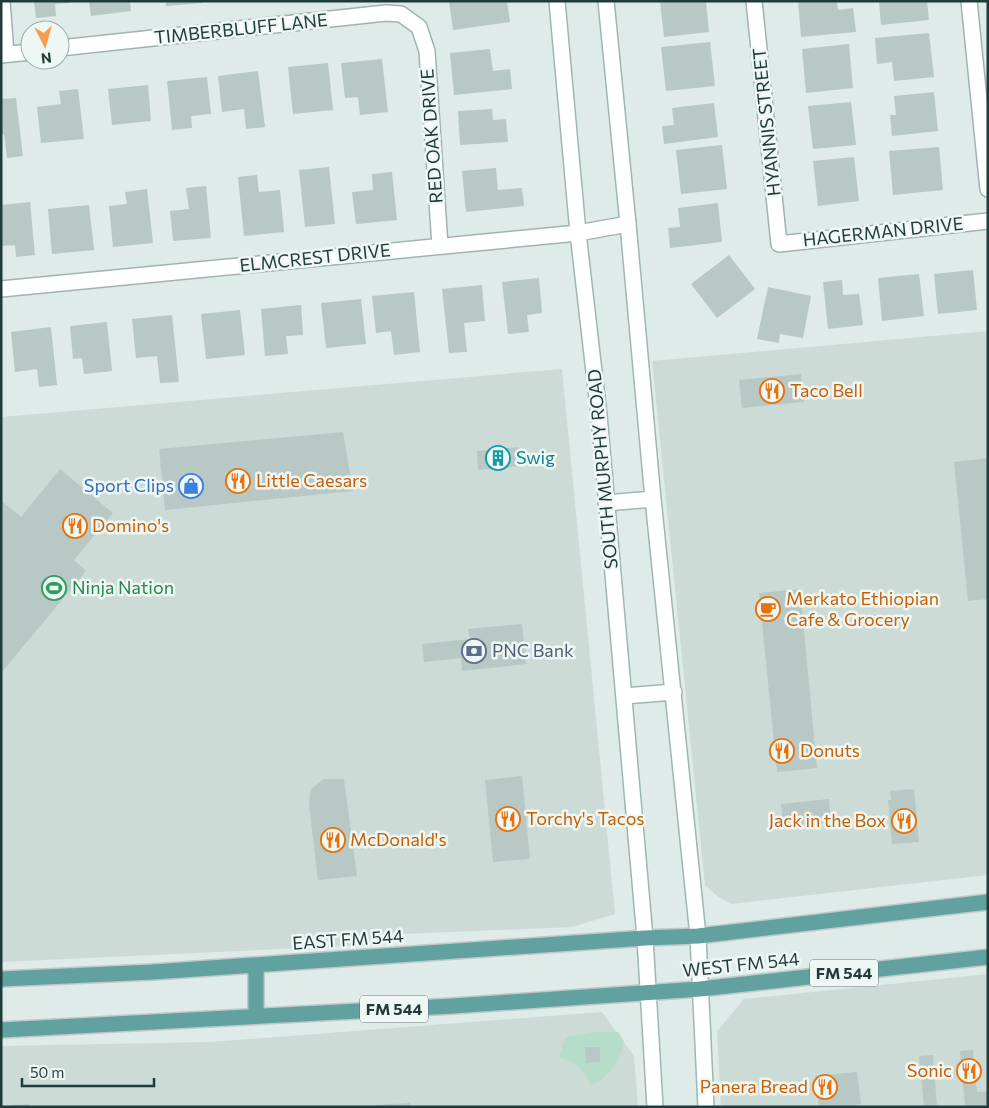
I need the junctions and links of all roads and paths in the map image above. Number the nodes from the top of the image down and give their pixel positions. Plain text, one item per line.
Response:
1 (2, 1) edge
2 (556, 1) edge
3 (606, 1) edge
4 (754, 1) edge
5 (969, 1) edge
6 (419, 26) joint
7 (70, 47) edge
8 (20, 53) edge
9 (4, 54) edge
10 (988, 189) edge
11 (988, 221) edge
12 (628, 224) junction
13 (578, 233) junction
14 (779, 244) joint
15 (440, 246) junction
16 (1, 289) edge
17 (653, 499) junction
18 (606, 503) junction
19 (674, 692) junction
20 (624, 696) junction
21 (988, 902) edge
22 (698, 936) junction
23 (645, 938) junction
24 (988, 957) edge
25 (256, 965) junction
26 (1, 979) edge
27 (700, 989) junction
28 (648, 992) junction
29 (256, 1016) junction
30 (1, 1030) edge
31 (655, 1107) edge
32 (706, 1107) edge

1 - 9 main road
2 - 13 main road, SOUTH MURPHY ROAD
3 - 12 main road
4 - 14 main road, HYANNIS STREET
5 - 10 main road
6 - 7 main road, TIMBERBLUFF LANE
6 - 15 main road, RED OAK DRIVE
8 - 9 main road
11 - 14 main road, HAGERMAN DRIVE
12 - 13 main road, ELMCREST DRIVE
12 - 17 main road
13 - 15 main road, ELMCREST DRIVE
13 - 18 main road, SOUTH MURPHY ROAD
15 - 16 main road, ELMCREST DRIVE
17 - 18 main road
17 - 19 main road
18 - 20 main road, SOUTH MURPHY ROAD
19 - 20 main road
19 - 22 main road
20 - 23 main road, SOUTH MURPHY ROAD
21 - 22 main road, WEST FM 544
22 - 23 main road, EAST FM 544
22 - 27 main road
23 - 25 main road, EAST FM 544
23 - 28 main road, SOUTH MURPHY ROAD
24 - 27 main road, WEST FM 544 / FM 544
25 - 26 main road, EAST FM 544
25 - 29 main road
27 - 28 main road, WEST FM 544 / FM 544
27 - 32 main road
28 - 29 main road, FM 544
28 - 31 main road, SOUTH MURPHY ROAD
29 - 30 main road, FM 544

